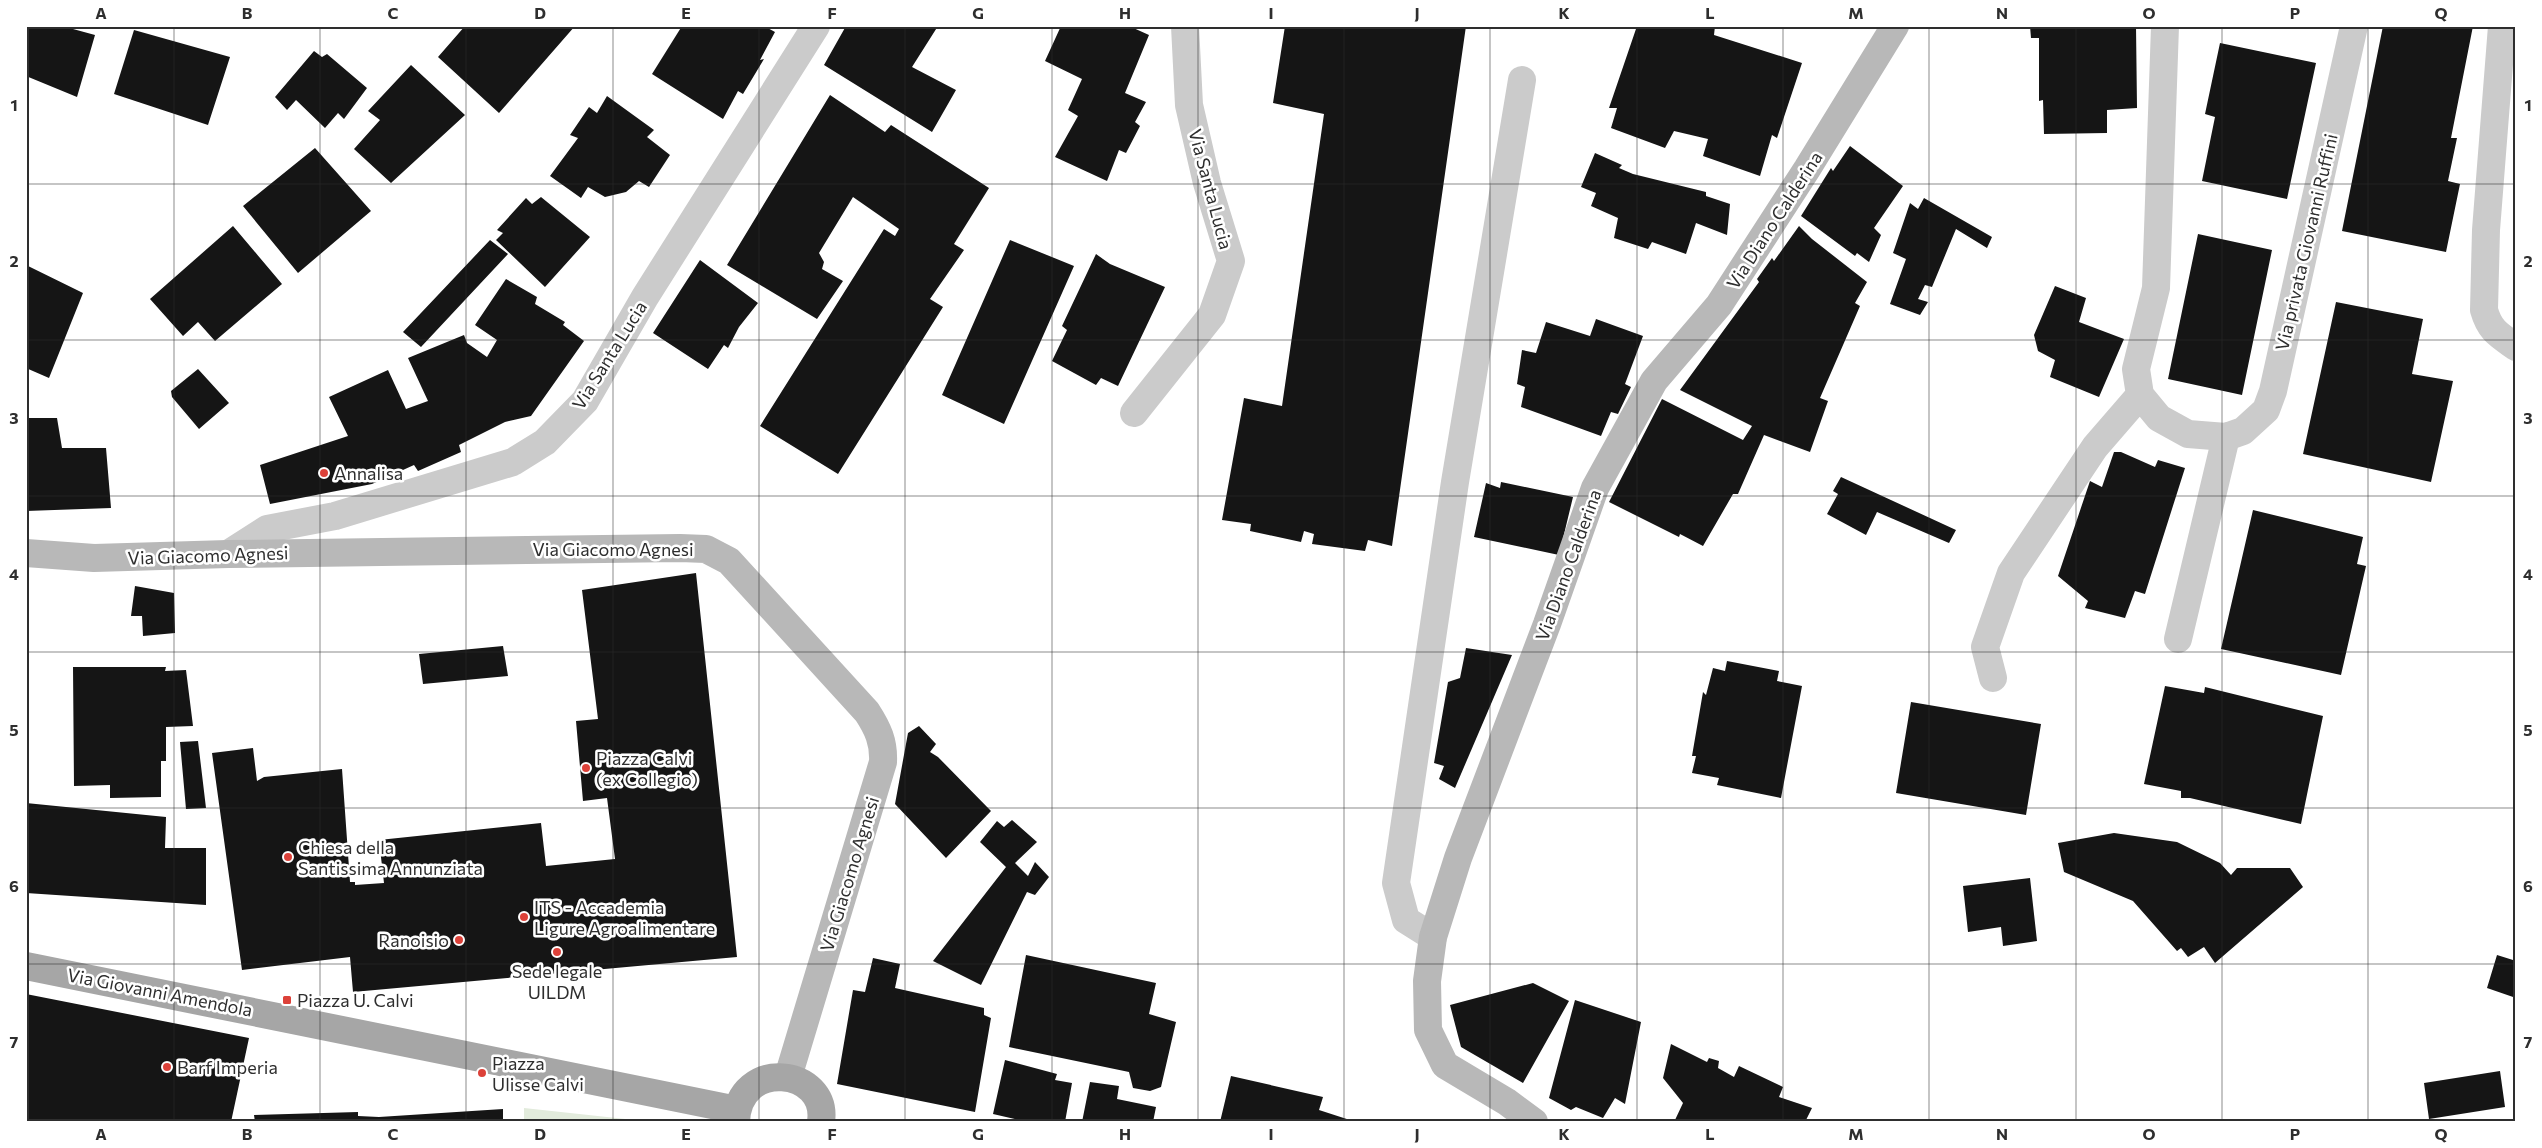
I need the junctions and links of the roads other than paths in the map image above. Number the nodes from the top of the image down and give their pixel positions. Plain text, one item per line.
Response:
1 (816, 26) edge
2 (1185, 26) edge
3 (1895, 26) edge
4 (2165, 26) edge
5 (2354, 26) edge
6 (2502, 26) edge
7 (1522, 80) dead end
8 (2516, 347) edge
9 (2140, 395) junction
10 (1134, 413) dead end
11 (2226, 437) junction
12 (26, 553) edge
13 (228, 554) junction
14 (2178, 639) dead end
15 (1994, 678) dead end
16 (1433, 937) junction
17 (26, 966) edge
18 (788, 1077) junction
19 (736, 1116) edge
20 (821, 1122) edge
21 (1534, 1122) edge

1 - 13 street, Via Santa Lucia
2 - 10 street, Via Santa Lucia
3 - 16 main road, Via Diano Calderina
4 - 9 street
5 - 11 street, Via privata Giovanni Ruffini
6 - 8 street
7 - 16 street
9 - 11 street
9 - 15 street
11 - 14 street
12 - 13 main road, Via Giacomo Agnesi
13 - 18 main road, Via Giacomo Agnesi
16 - 21 main road, Via Diano Calderina
17 - 19 main road, Via Giovanni Amendola
18 - 19 main road
18 - 20 main road

